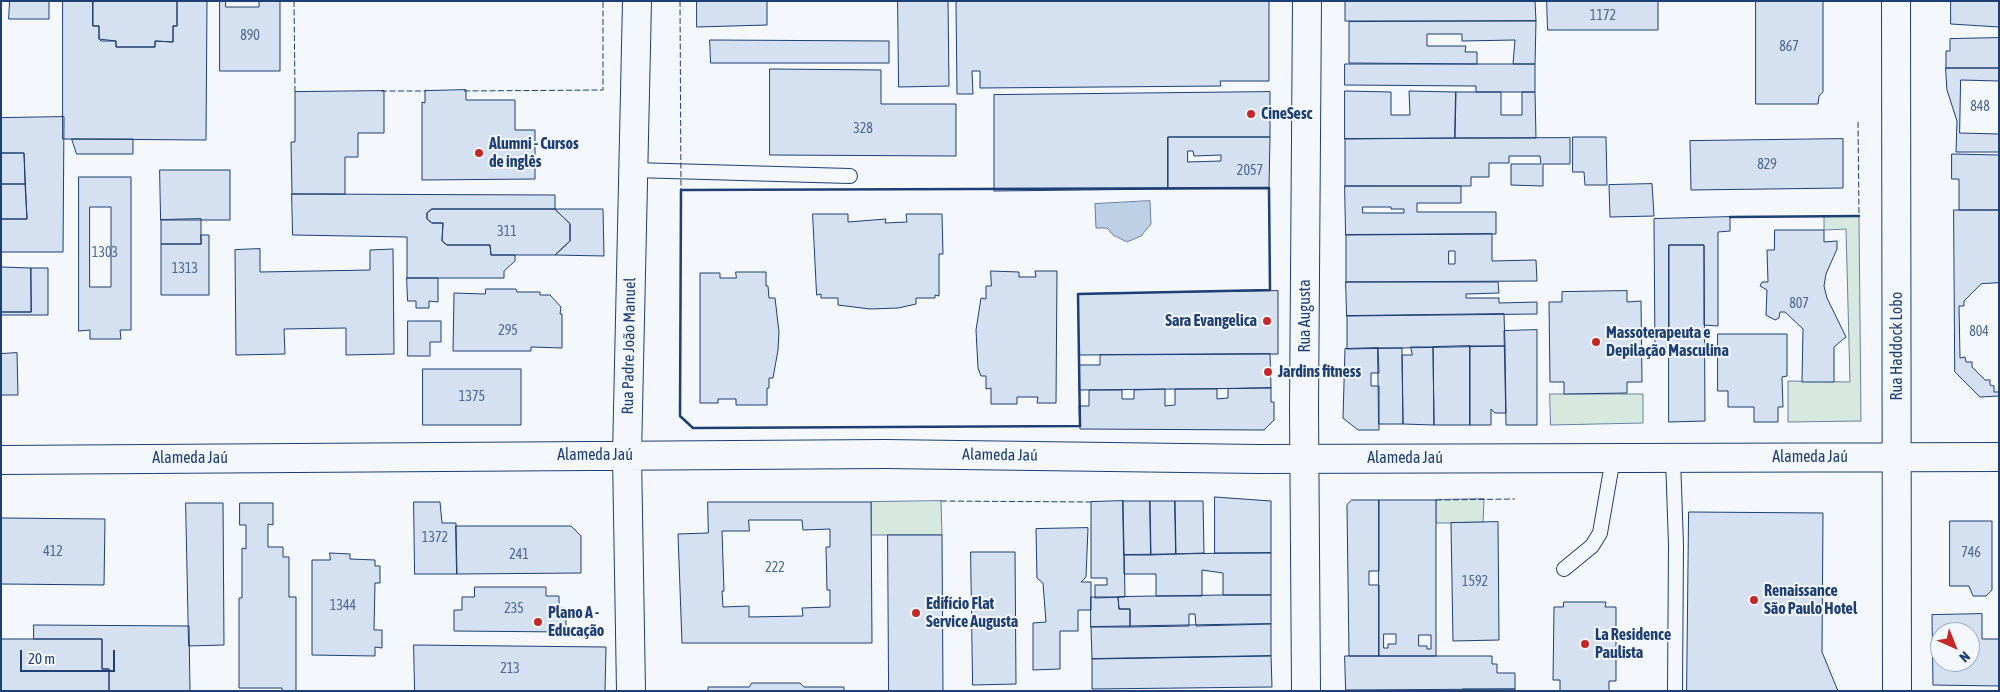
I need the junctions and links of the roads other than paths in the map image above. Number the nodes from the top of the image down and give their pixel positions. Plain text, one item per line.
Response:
1 (637, 1) edge
2 (1307, 1) edge
3 (1896, 1) edge
4 (633, 170) junction
5 (850, 176) dead end
6 (627, 455) junction
7 (1897, 457) junction
8 (1999, 457) edge
9 (1305, 458) junction
10 (1613, 458) junction
11 (1673, 458) junction
12 (1, 460) edge
13 (1564, 569) dead end
14 (631, 691) edge
15 (1306, 691) edge
16 (1675, 691) edge
17 (1897, 691) edge

1 - 4 street, Rua Padre João Manuel
2 - 9 street, Rua Augusta
3 - 7 street, Rua Haddock Lobo
4 - 5 lane
4 - 6 street, Rua Padre João Manuel
6 - 9 street, Alameda Jaú
6 - 12 street, Alameda Jaú
6 - 14 street, Rua Padre João Manuel
7 - 8 street, Alameda Jaú
7 - 11 street, Alameda Jaú
7 - 17 street, Rua Haddock Lobo
9 - 10 street, Alameda Jaú
9 - 15 street, Rua Augusta
10 - 11 street, Alameda Jaú
10 - 13 lane
11 - 16 lane

